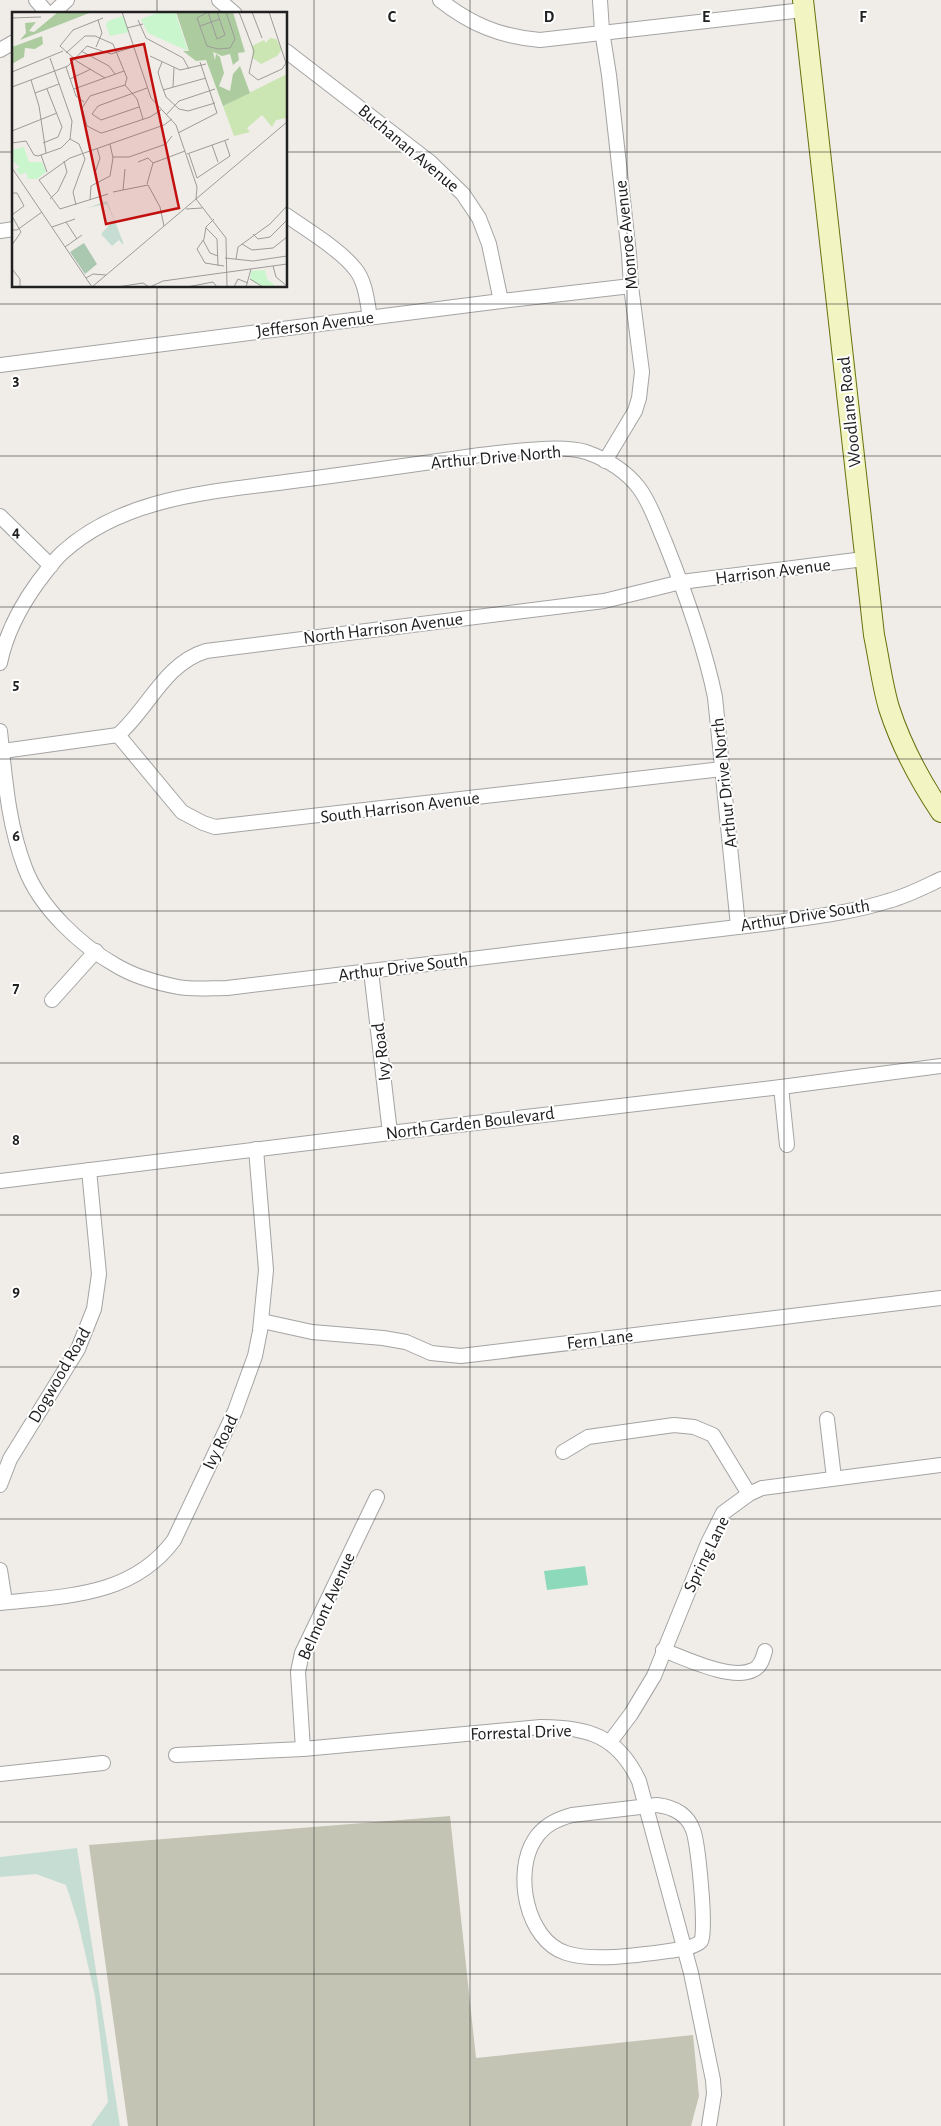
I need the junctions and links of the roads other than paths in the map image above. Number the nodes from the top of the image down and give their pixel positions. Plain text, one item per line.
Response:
1 (36, 0) edge
2 (68, 0) edge
3 (219, 0) edge
4 (440, 0) edge
5 (600, 0) edge
6 (803, 5) edge
7 (46, 12) edge
8 (54, 12) edge
9 (233, 12) edge
10 (602, 32) junction
11 (12, 43) edge
12 (0, 50) edge
13 (288, 53) edge
14 (288, 216) edge
15 (631, 286) junction
16 (501, 301) junction
17 (370, 318) junction
18 (0, 365) edge
19 (605, 460) junction
20 (0, 516) edge
21 (864, 559) junction
22 (51, 566) junction
23 (681, 582) junction
24 (0, 663) edge
25 (0, 731) edge
26 (118, 735) junction
27 (3, 751) junction
28 (722, 769) junction
29 (941, 812) edge
30 (941, 878) edge
31 (738, 926) junction
32 (96, 952) junction
33 (371, 971) junction
34 (52, 1000) dead end
35 (941, 1066) edge
36 (781, 1087) junction
37 (390, 1133) junction
38 (787, 1145) dead end
39 (256, 1149) junction
40 (88, 1170) junction
41 (0, 1181) edge
42 (941, 1298) edge
43 (262, 1321) junction
44 (827, 1419) dead end
45 (563, 1452) dead end
46 (941, 1465) edge
47 (834, 1478) junction
48 (0, 1485) edge
49 (748, 1494) junction
50 (377, 1497) dead end
51 (0, 1570) edge
52 (2, 1602) edge
53 (663, 1650) junction
54 (765, 1651) dead end
55 (610, 1742) junction
56 (303, 1749) junction
57 (176, 1756) dead end
58 (103, 1763) dead end
59 (0, 1774) edge
60 (645, 1806) junction
61 (683, 1949) junction
62 (709, 2126) edge

1 - 7 street
2 - 8 street
3 - 9 street
4 - 10 street
5 - 10 street, Monroe Avenue
6 - 10 street
6 - 21 street, Woodlane Road
10 - 15 street, Monroe Avenue
11 - 12 street
13 - 16 street, Buchanan Avenue
14 - 17 street
15 - 16 street, Jefferson Avenue
15 - 19 street, Monroe Avenue
16 - 17 street, Jefferson Avenue
17 - 18 street, Jefferson Avenue
19 - 22 street, Arthur Drive North
19 - 23 street, Arthur Drive North
20 - 22 street
21 - 23 street, Harrison Avenue
21 - 29 street, Woodlane Road
22 - 24 street, Arthur Drive North
23 - 26 street, North Harrison Avenue
23 - 28 street, Arthur Drive North
25 - 27 street
26 - 27 street
26 - 28 street, South Harrison Avenue
27 - 32 street, Arthur Drive South
28 - 31 street, Arthur Drive North
30 - 31 street, Arthur Drive South
31 - 33 street, Arthur Drive South
32 - 33 street, Arthur Drive South
32 - 34 street
33 - 37 street, Ivy Road
35 - 36 street, North Garden Boulevard
36 - 37 street, North Garden Boulevard
36 - 38 street
37 - 39 street, North Garden Boulevard
39 - 40 street, North Garden Boulevard
39 - 43 street, Ivy Road
40 - 41 street, North Garden Boulevard
40 - 48 street, Dogwood Road
42 - 43 street, Fern Lane
43 - 52 street, Ivy Road
44 - 47 street
45 - 49 street
46 - 47 street, Spring Lane
47 - 49 street, Spring Lane
49 - 53 street, Spring Lane
50 - 56 street, Belmont Avenue
51 - 52 street
53 - 54 street
53 - 55 street, Spring Lane
55 - 56 street, Forrestal Drive
55 - 60 street, Forrestal Drive
56 - 57 street, Forrestal Drive
58 - 59 street
60 - 61 street, Forrestal Drive
60 - 61 street
60 - 61 street
61 - 62 street, Forrestal Drive

